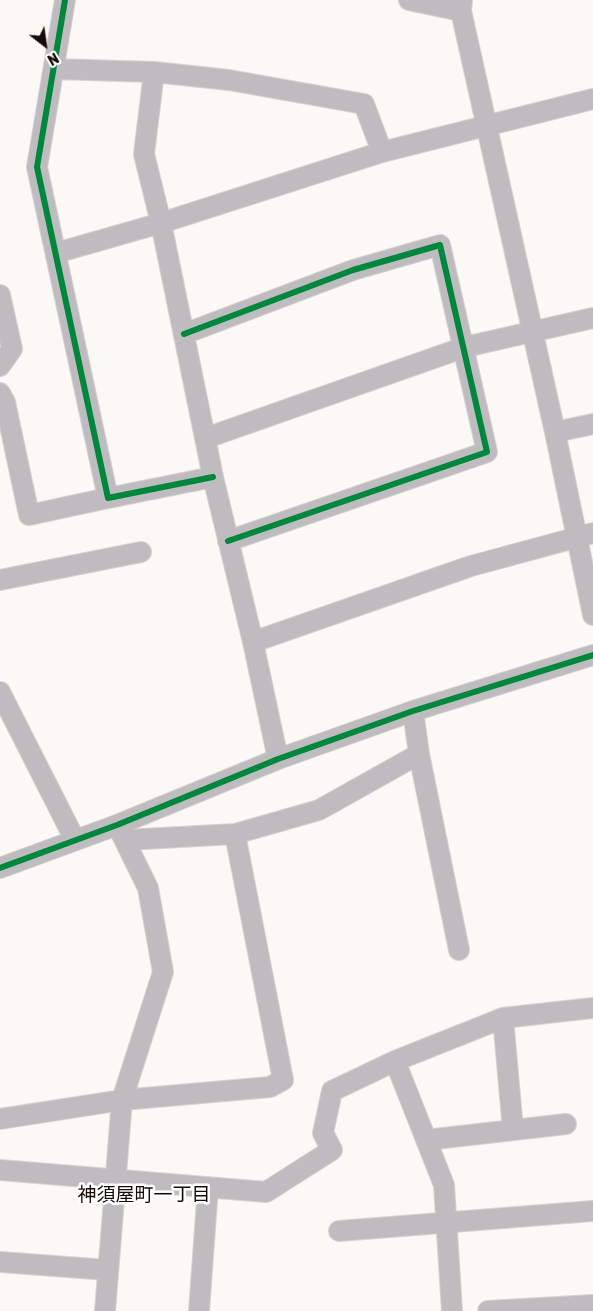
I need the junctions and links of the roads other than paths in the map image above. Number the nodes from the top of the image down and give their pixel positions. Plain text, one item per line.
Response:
1 (65, 0) edge
2 (409, 0) edge
3 (461, 6) edge
4 (54, 69) junction
5 (154, 72) junction
6 (593, 99) edge
7 (487, 126) junction
8 (382, 152) junction
9 (161, 224) junction
10 (56, 253) junction
11 (0, 295) edge
12 (593, 318) edge
13 (533, 331) junction
14 (184, 334) junction
15 (465, 347) junction
16 (0, 366) edge
17 (0, 394) edge
18 (593, 424) edge
19 (555, 432) junction
20 (206, 438) junction
21 (213, 477) junction
22 (108, 498) junction
23 (586, 535) edge
24 (228, 541) junction
25 (141, 552) dead end
26 (0, 580) edge
27 (593, 615) edge
28 (253, 642) junction
29 (593, 655) edge
30 (0, 692) edge
31 (413, 711) junction
32 (419, 754) junction
33 (278, 759) junction
34 (121, 833) junction
35 (235, 834) junction
36 (75, 840) junction
37 (0, 868) edge
38 (459, 950) dead end
39 (593, 1008) edge
40 (503, 1018) junction
41 (395, 1062) junction
42 (122, 1100) junction
43 (0, 1119) edge
44 (566, 1124) dead end
45 (513, 1130) junction
46 (426, 1140) junction
47 (0, 1170) edge
48 (114, 1180) junction
49 (208, 1188) junction
50 (593, 1211) edge
51 (446, 1221) junction
52 (340, 1231) dead end
53 (0, 1262) edge
54 (108, 1270) junction
55 (593, 1305) edge
56 (105, 1311) edge
57 (199, 1311) edge
58 (452, 1311) edge
59 (488, 1311) edge

1 - 4 street
2 - 3 street
3 - 7 street
4 - 5 street
4 - 10 street
5 - 8 street
5 - 9 street
6 - 7 street
7 - 8 street
7 - 13 street
8 - 9 street
9 - 10 street
9 - 14 street
10 - 22 street
11 - 16 street
12 - 13 street
13 - 15 street
13 - 19 street
14 - 15 street
14 - 20 street
15 - 20 street
15 - 24 street
17 - 22 street
18 - 19 street
19 - 23 street
20 - 21 street
21 - 22 street
21 - 24 street
23 - 27 street
23 - 28 street
24 - 28 street
25 - 26 street
28 - 33 street
29 - 31 street
30 - 36 street
31 - 32 street
31 - 33 street
32 - 35 street
32 - 38 street
33 - 34 street
34 - 35 street
34 - 36 street
34 - 42 street
35 - 42 street
36 - 37 street
39 - 40 street
40 - 41 street
40 - 45 street
41 - 46 street
41 - 49 street
42 - 43 street
42 - 48 street
44 - 45 street
45 - 46 street
46 - 51 street
47 - 48 street
48 - 49 street
48 - 54 street
49 - 57 street
50 - 51 street
51 - 52 street
51 - 58 street
53 - 54 street
54 - 56 street
55 - 59 street

